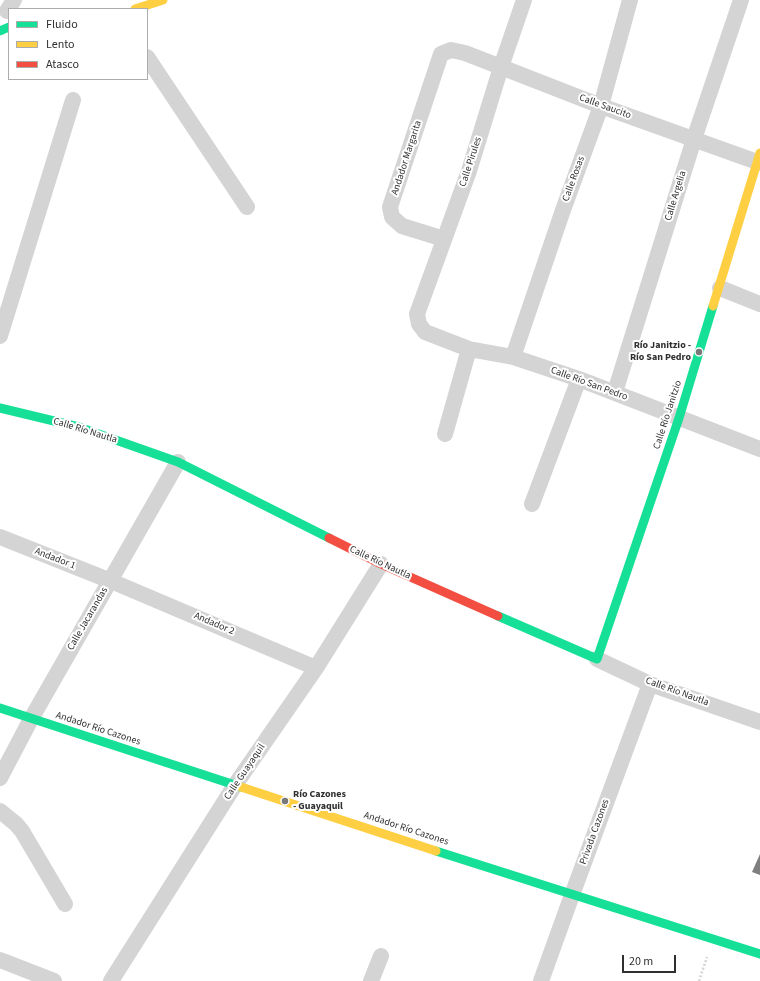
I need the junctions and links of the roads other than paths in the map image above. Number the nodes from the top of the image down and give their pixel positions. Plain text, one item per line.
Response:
1 (163, 0) edge
2 (524, 0) edge
3 (630, 0) edge
4 (741, 0) edge
5 (137, 8) edge
6 (451, 50) joint
7 (148, 58) edge
8 (501, 68) junction
9 (73, 100) dead end
10 (601, 106) junction
11 (694, 140) junction
12 (759, 159) edge
13 (247, 207) dead end
14 (444, 239) junction
15 (720, 288) junction
16 (760, 304) edge
17 (419, 324) joint
18 (0, 336) edge
19 (469, 349) junction
20 (513, 357) junction
21 (580, 379) junction
22 (614, 392) junction
23 (0, 408) edge
24 (679, 418) junction
25 (445, 434) dead end
26 (760, 449) edge
27 (178, 462) junction
28 (532, 504) dead end
29 (0, 537) edge
30 (381, 564) junction
31 (111, 581) junction
32 (597, 659) junction
33 (316, 668) junction
34 (650, 684) junction
35 (0, 708) edge
36 (31, 720) junction
37 (760, 722) edge
38 (0, 778) edge
39 (235, 785) junction
40 (0, 811) edge
41 (572, 895) junction
42 (65, 904) dead end
43 (760, 954) edge
44 (381, 956) dead end
45 (0, 960) edge
46 (54, 981) edge
47 (111, 981) edge
48 (372, 981) edge
49 (541, 981) edge

1 - 5 street
2 - 8 street, Calle Pirules
3 - 10 street, Calle Rosas
4 - 11 street, Calle Argelia
6 - 8 street, Calle Saucito
6 - 14 street, Andador Margarita
7 - 13 street
8 - 10 street, Calle Saucito
8 - 14 street, Calle Pirules
9 - 18 street
10 - 11 street, Calle Saucito
10 - 20 street, Calle Rosas
11 - 12 street, Calle Saucito
11 - 22 street, Calle Argelia
12 - 15 street, Calle Río Janitzio
14 - 17 street, Calle Pirules
15 - 16 street
15 - 24 street, Calle Río Janitzio
17 - 19 street, Calle Río San Pedro
19 - 20 street, Calle Río San Pedro
19 - 25 street
20 - 21 street, Calle Río San Pedro
21 - 22 street, Calle Río San Pedro
21 - 28 street
22 - 24 street, Calle Río San Pedro
23 - 27 street, Calle Río Nautla
24 - 26 street, Calle Río San Pedro
24 - 32 street, Calle Río Janitzio
27 - 30 street, Calle Río Nautla
27 - 31 street, Calle Jacarandas
29 - 31 street, Andador 1
30 - 32 street, Calle Río Nautla
30 - 33 street, Calle Guayaquil
31 - 33 street, Andador 2
31 - 36 street, Calle Jacarandas
32 - 34 street, Calle Río Nautla
33 - 39 street, Calle Guayaquil
34 - 37 street, Calle Río Nautla
34 - 41 street, Privada Cazones
35 - 36 street, Andador Río Cazones
36 - 38 street, Calle Jacarandas
36 - 39 street, Andador Río Cazones
39 - 41 street, Andador Río Cazones
39 - 47 street, Calle Guayaquil
40 - 42 street
41 - 43 street, Andador Río Cazones
41 - 49 street, Privada Cazones
44 - 48 street
45 - 46 street

